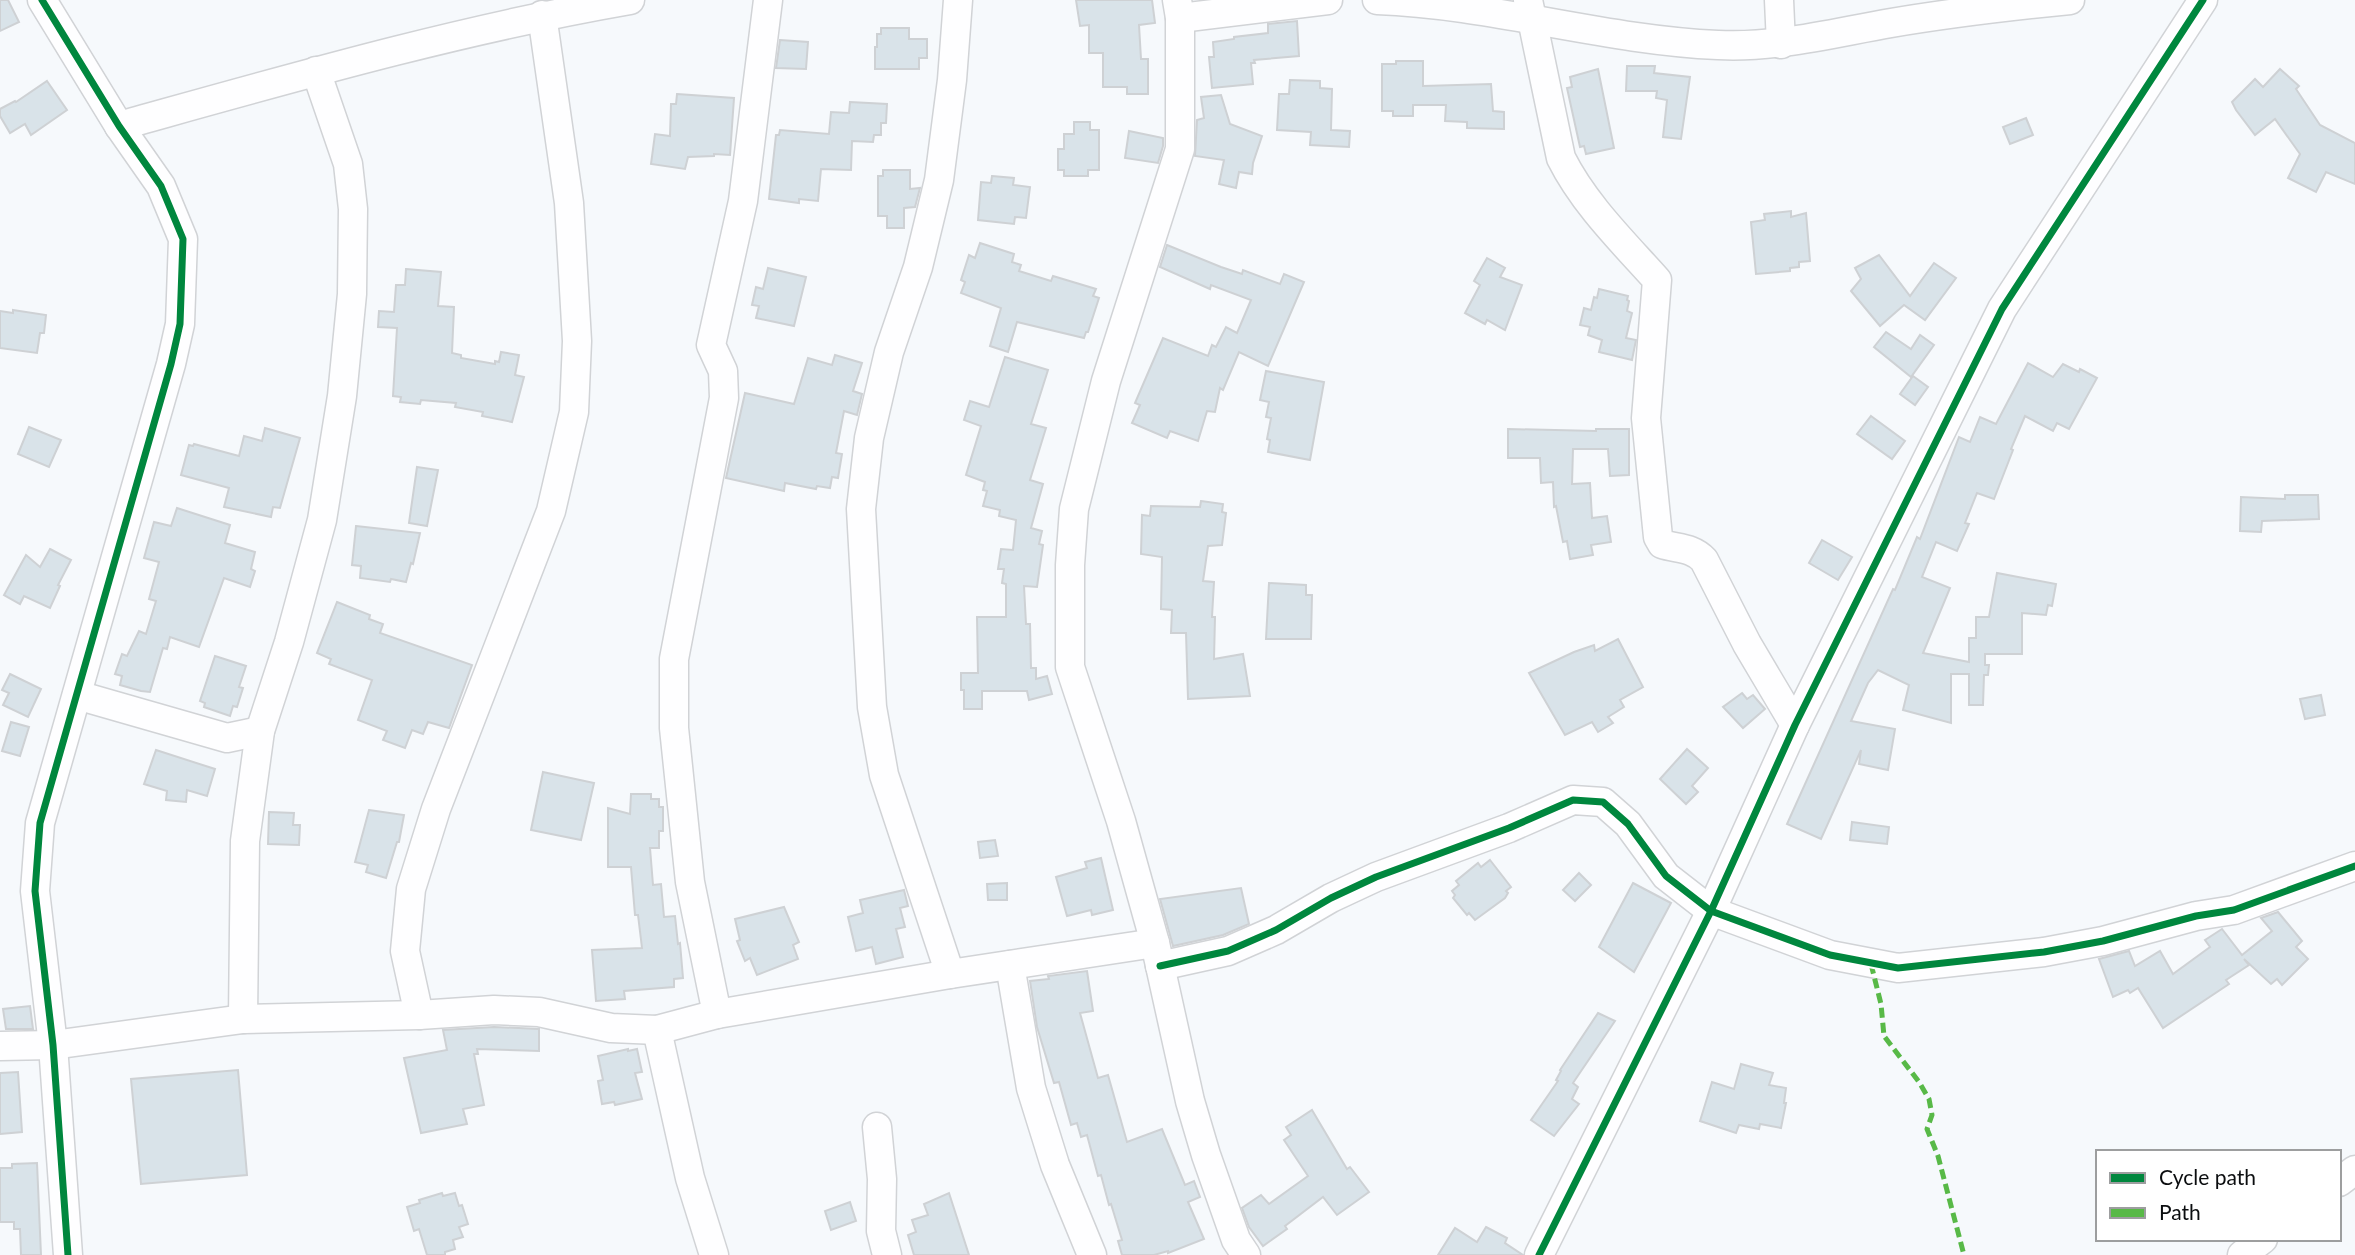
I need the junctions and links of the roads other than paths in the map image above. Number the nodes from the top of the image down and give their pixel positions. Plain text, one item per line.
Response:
1 (42, 0) edge
2 (630, 0) edge
3 (768, 0) edge
4 (958, 0) edge
5 (1328, 0) edge
6 (1377, 0) edge
7 (1779, 0) edge
8 (2070, 0) edge
9 (2203, 0) edge
10 (1996, 4) edge
11 (1179, 9) edge
12 (1530, 10) edge
13 (542, 15) junction
14 (1781, 44) junction
15 (316, 71) junction
16 (118, 126) junction
17 (77, 695) junction
18 (1796, 725) junction
19 (260, 731) junction
20 (2355, 866) edge
21 (1711, 911) junction
22 (1158, 955) junction
23 (1010, 965) junction
24 (950, 974) junction
25 (717, 1014) junction
26 (419, 1015) junction
27 (243, 1019) junction
28 (657, 1030) junction
29 (53, 1045) junction
30 (0, 1046) edge
31 (877, 1127) dead end
32 (2260, 1241) edge
33 (68, 1255) edge
34 (714, 1255) edge
35 (887, 1255) edge
36 (1092, 1255) edge
37 (1246, 1255) edge
38 (1539, 1255) edge
39 (2242, 1255) edge

1 - 16 street
2 - 13 street
3 - 25 street
4 - 24 street
5 - 11 street
6 - 12 street
7 - 14 street
8 - 10 street
9 - 18 street
10 - 14 street
11 - 22 street
12 - 14 street
12 - 18 street
13 - 15 street
13 - 26 street
15 - 16 street
15 - 19 street
16 - 17 street
17 - 19 street
17 - 29 street
18 - 21 street
19 - 27 street
20 - 21 street
21 - 22 street
21 - 38 street
22 - 23 street
22 - 37 street
23 - 24 street
23 - 36 street
24 - 25 street
25 - 28 street
26 - 27 street
26 - 28 street
27 - 29 street
28 - 34 street
29 - 30 street
29 - 33 street
31 - 35 street
32 - 39 street

